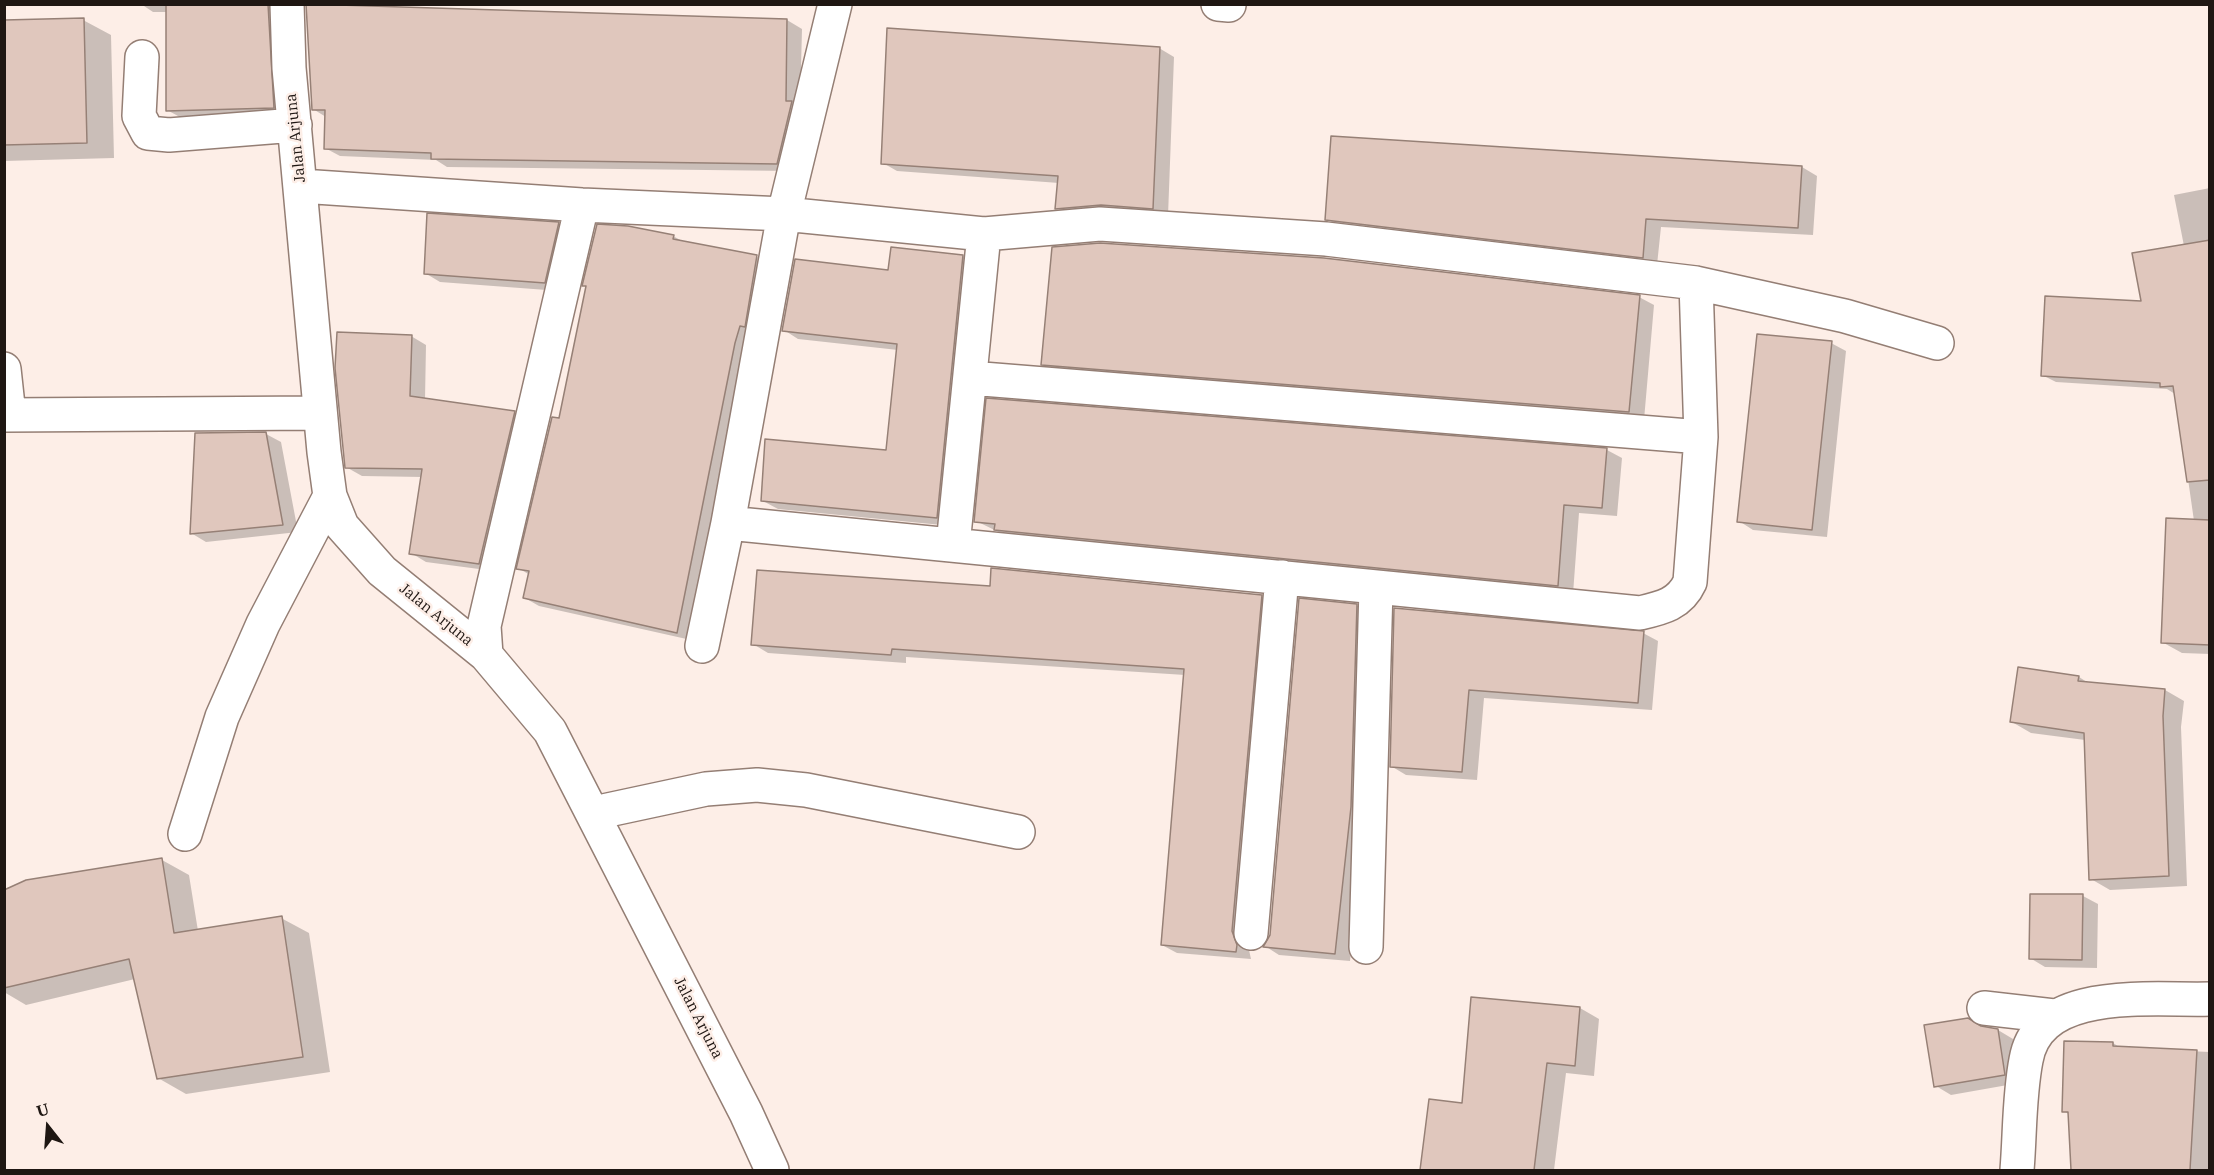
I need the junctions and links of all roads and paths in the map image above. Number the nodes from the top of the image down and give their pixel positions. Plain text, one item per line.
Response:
1 (287, 4) edge
2 (835, 4) edge
3 (142, 57) dead end
4 (295, 125) junction
5 (301, 186) junction
6 (582, 206) junction
7 (784, 214) junction
8 (984, 234) junction
9 (1696, 283) junction
10 (1937, 343) dead end
11 (4, 369) edge
12 (970, 378) junction
13 (320, 414) junction
14 (7, 415) edge
15 (1701, 437) junction
16 (330, 496) junction
17 (728, 523) junction
18 (953, 545) junction
19 (1282, 577) junction
20 (1376, 588) junction
21 (702, 646) dead end
22 (486, 655) junction
23 (594, 813) junction
24 (1018, 831) dead end
25 (185, 834) dead end
26 (1251, 933) dead end
27 (1366, 946) dead end
28 (2210, 999) edge
29 (1984, 1008) dead end
30 (2054, 1016) junction
31 (772, 1170) edge
32 (2017, 1170) edge

1 - 4 street, Jalan Arjuna
2 - 7 street
3 - 4 street
4 - 5 street, Jalan Arjuna
5 - 6 street
5 - 13 street, Jalan Arjuna
6 - 7 street
6 - 22 street
7 - 8 street
7 - 17 street
8 - 9 street
8 - 12 street
9 - 10 street
9 - 15 street
11 - 14 street
12 - 15 street
12 - 18 street
13 - 14 street
13 - 16 street, Jalan Arjuna
15 - 20 street
16 - 22 street, Jalan Arjuna
16 - 25 street
17 - 18 street
17 - 21 street
18 - 19 street
19 - 20 street
19 - 26 street
20 - 27 street
22 - 23 street, Jalan Arjuna
23 - 24 street
23 - 31 street, Jalan Arjuna
28 - 30 street
29 - 30 street
30 - 32 street

